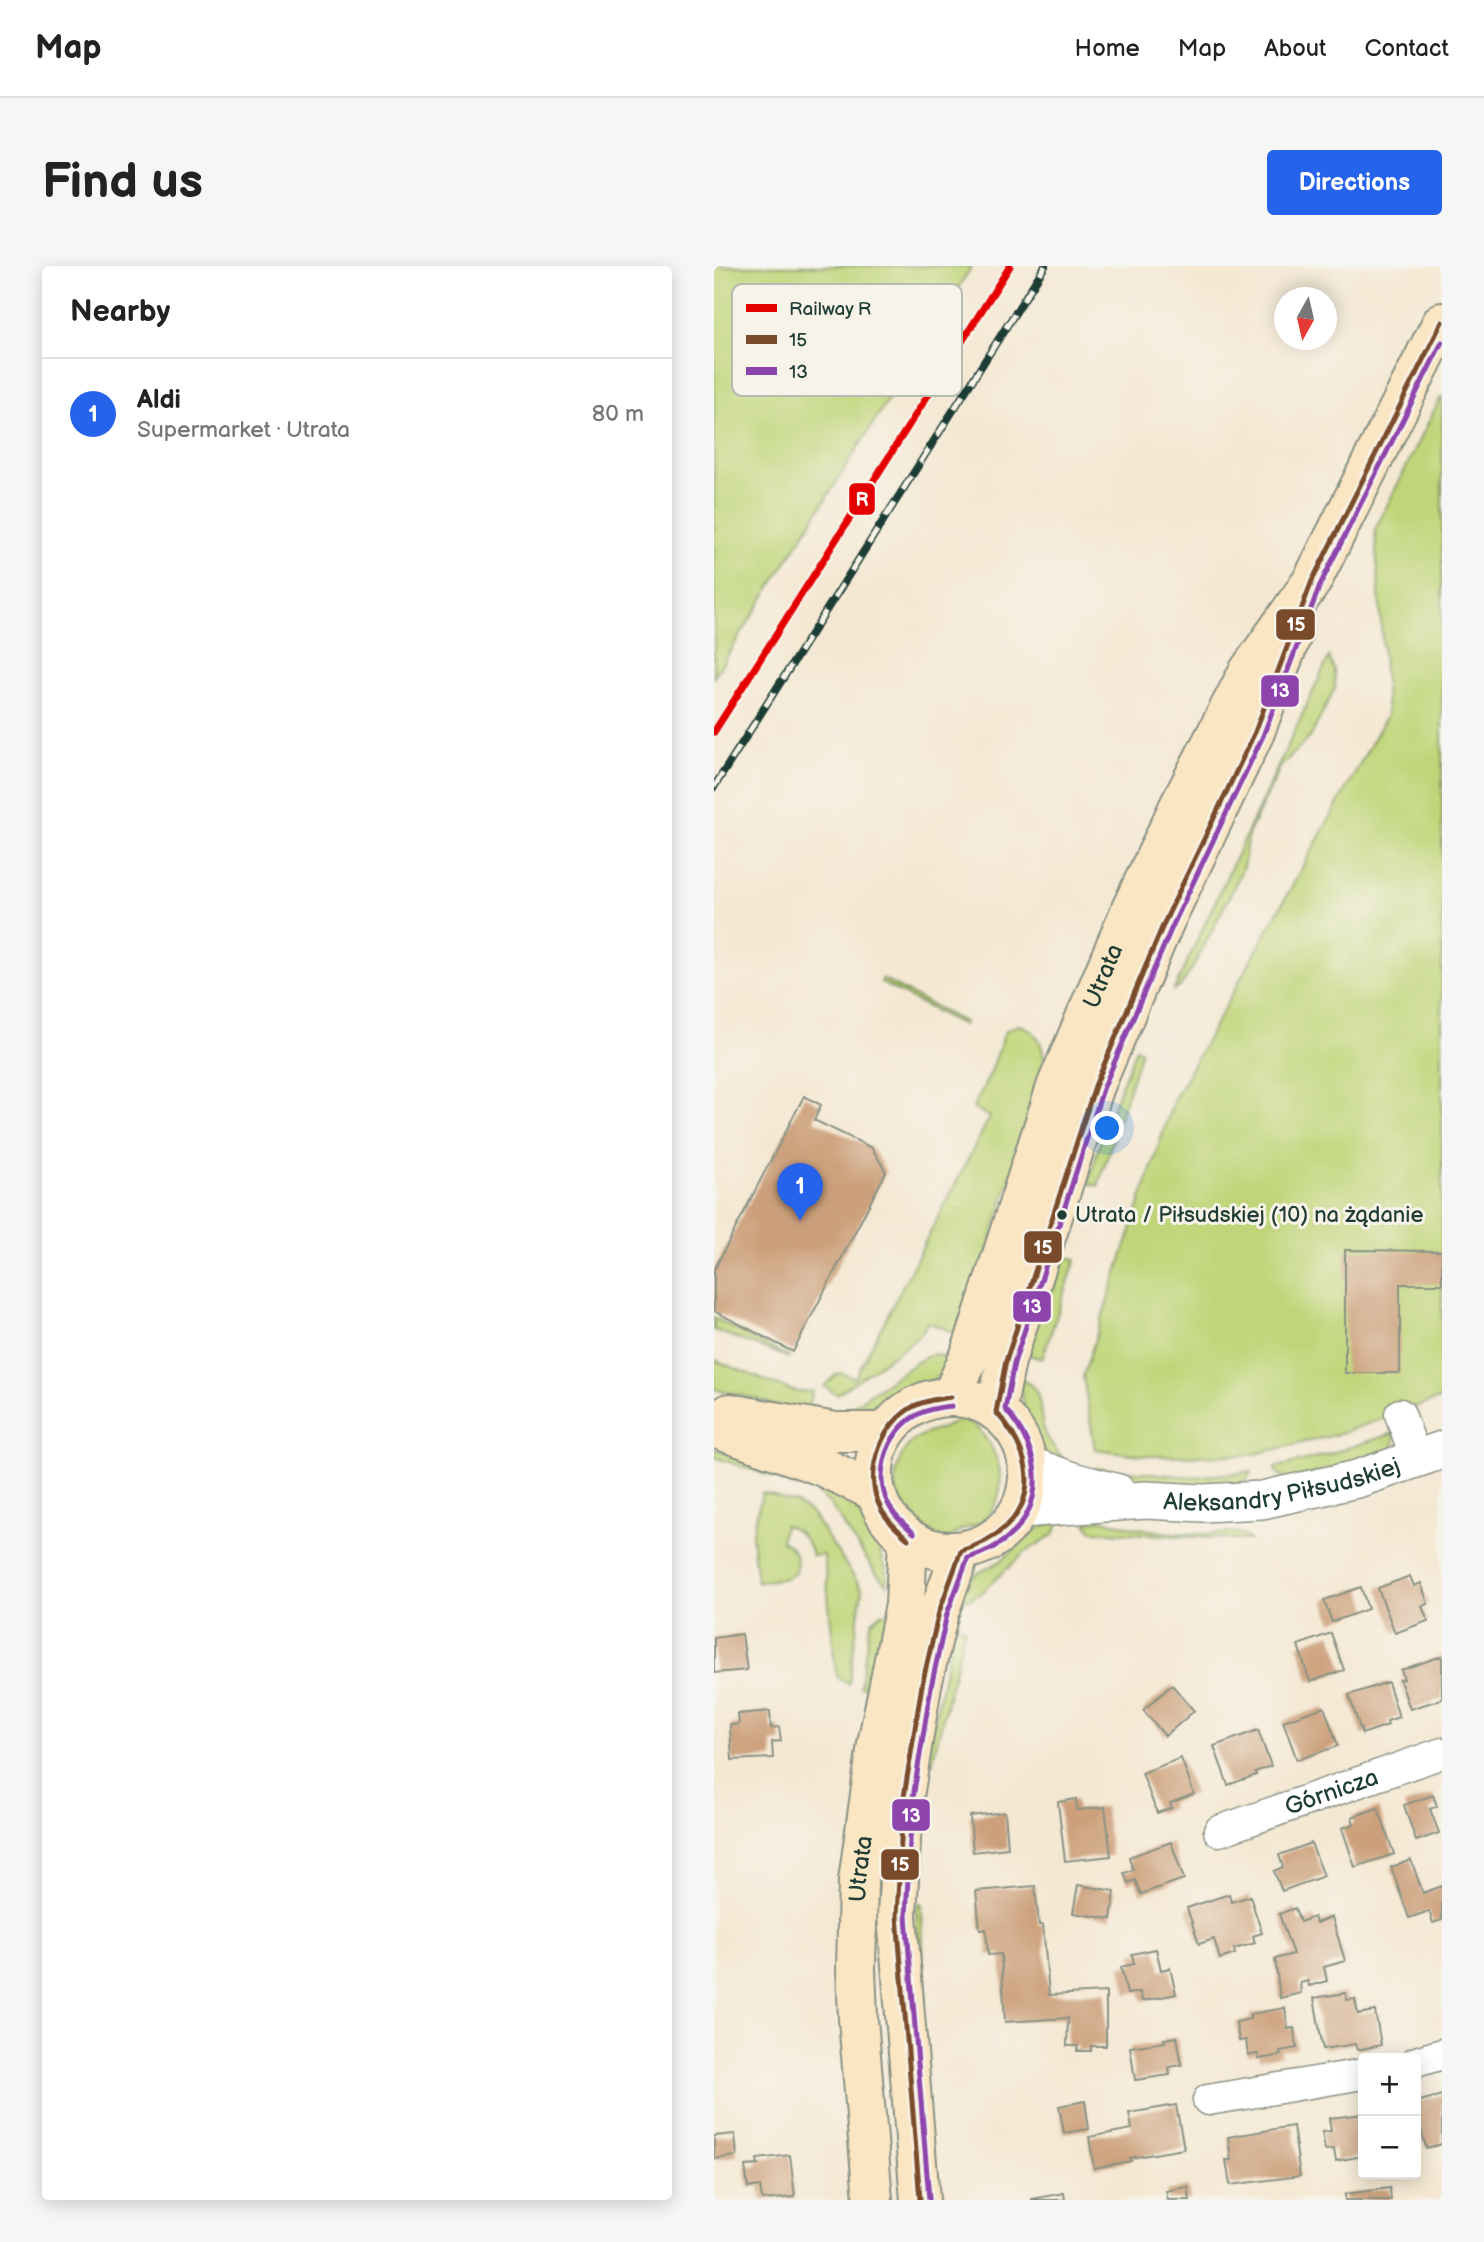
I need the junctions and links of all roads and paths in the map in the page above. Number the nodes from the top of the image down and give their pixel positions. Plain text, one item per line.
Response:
1 (1442, 322) edge
2 (1312, 581) junction
3 (951, 1397) junction
4 (714, 1410) edge
5 (996, 1412) junction
6 (1401, 1414) dead end
7 (714, 1428) edge
8 (886, 1432) junction
9 (1429, 1455) edge
10 (1028, 1465) junction
11 (876, 1492) junction
12 (1146, 1500) junction
13 (1020, 1510) junction
14 (908, 1539) junction
15 (961, 1551) junction
16 (1442, 1753) edge
17 (1219, 1831) dead end
18 (1442, 2054) edge
19 (1421, 2060) edge
20 (1358, 2075) edge
21 (1208, 2100) dead end
22 (873, 2200) edge
23 (920, 2200) edge

1 - 2 main road, Utrata
2 - 3 main road, Utrata
2 - 5 main road, Utrata
3 - 5 main road
3 - 8 main road
4 - 8 main road
5 - 10 main road
6 - 9 street, Aleksandry Piłsudskiej
7 - 11 main road
8 - 11 main road
9 - 12 street, Aleksandry Piłsudskiej
10 - 12 street, Aleksandry Piłsudskiej
10 - 13 main road
11 - 14 main road
12 - 13 street, Aleksandry Piłsudskiej
13 - 15 main road
14 - 15 main road
14 - 22 main road, Utrata
15 - 23 main road, Utrata
16 - 17 street, Górnicza
18 - 19 street
20 - 21 street

